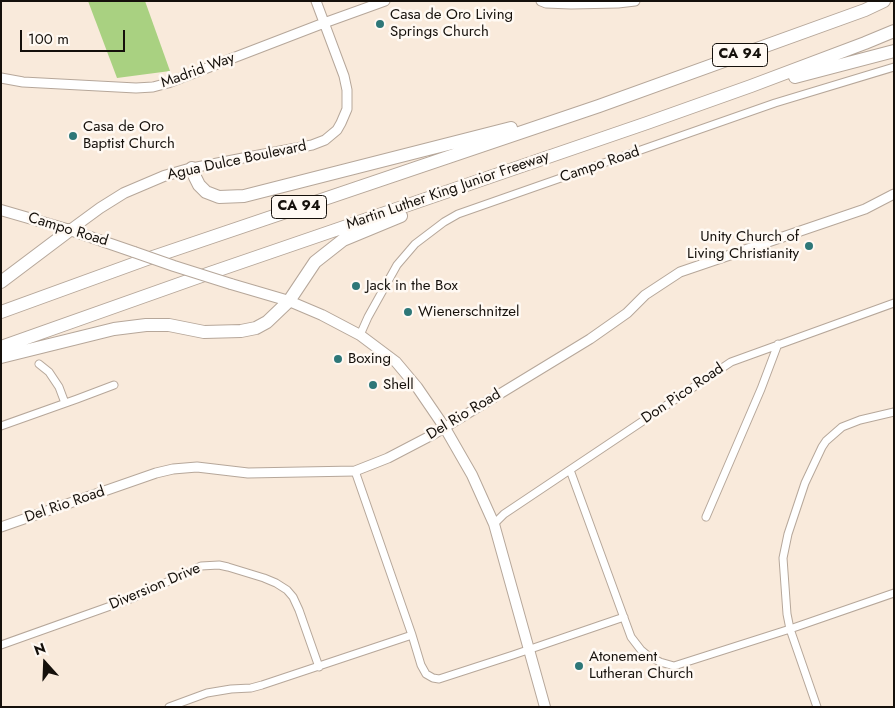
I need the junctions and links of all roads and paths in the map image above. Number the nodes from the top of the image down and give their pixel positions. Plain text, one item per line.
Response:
1 (316, 1) edge
2 (385, 1) edge
3 (541, 1) edge
4 (635, 1) edge
5 (883, 2) edge
6 (324, 23) junction
7 (894, 31) edge
8 (894, 51) edge
9 (894, 67) edge
10 (1, 78) edge
11 (751, 86) junction
12 (599, 106) junction
13 (572, 148) junction
14 (192, 168) junction
15 (894, 194) edge
16 (1, 210) edge
17 (70, 230) junction
18 (1, 282) edge
19 (289, 301) junction
20 (894, 303) edge
21 (1, 312) edge
22 (360, 335) junction
23 (778, 344) junction
24 (1, 347) edge
25 (1, 357) edge
26 (39, 364) dead end
27 (114, 384) dead end
28 (65, 403) junction
29 (894, 412) edge
30 (1, 426) edge
31 (445, 428) junction
32 (570, 470) junction
33 (355, 471) junction
34 (706, 518) dead end
35 (494, 524) junction
36 (1, 527) edge
37 (894, 593) edge
38 (624, 617) junction
39 (790, 629) junction
40 (412, 635) junction
41 (1, 645) edge
42 (529, 650) junction
43 (319, 667) junction
44 (190, 699) junction
45 (169, 707) edge
46 (193, 707) edge
47 (545, 707) edge
48 (817, 707) edge

1 - 6 street, Agua Dulce Boulevard
2 - 6 street, Madrid Way
3 - 4 street
5 - 12 highway, CA 94
6 - 10 street, Madrid Way
6 - 14 street, Agua Dulce Boulevard
7 - 11 highway, Martin Luther King Junior Freeway / CA 94
8 - 11 highway
9 - 22 street, Campo Road
11 - 13 highway, Martin Luther King Junior Freeway / CA 94
12 - 14 highway
12 - 21 highway, CA 94
13 - 19 highway
13 - 24 highway, Martin Luther King Junior Freeway / CA 94
14 - 17 main road, Agua Dulce Boulevard
15 - 31 street, Del Rio Road
16 - 17 main road, Campo Road
17 - 18 highway
17 - 19 main road, Campo Road, bridge
19 - 22 main road, Campo Road
19 - 25 highway
20 - 23 street, Don Pico Road
22 - 31 main road, Campo Road
23 - 32 street, Don Pico Road
23 - 34 street
26 - 28 street
27 - 28 street
28 - 30 street
29 - 39 street
31 - 33 street, Del Rio Road
31 - 35 main road, Campo Road
32 - 35 street, Don Pico Road
32 - 38 street
33 - 36 street, Del Rio Road
33 - 40 street
35 - 42 main road, Campo Road
37 - 39 street
38 - 39 street
38 - 42 street
39 - 48 street
40 - 42 street
40 - 43 street
41 - 43 street, Diversion Drive
42 - 47 main road, Campo Road
43 - 44 street
44 - 45 street
44 - 46 street

